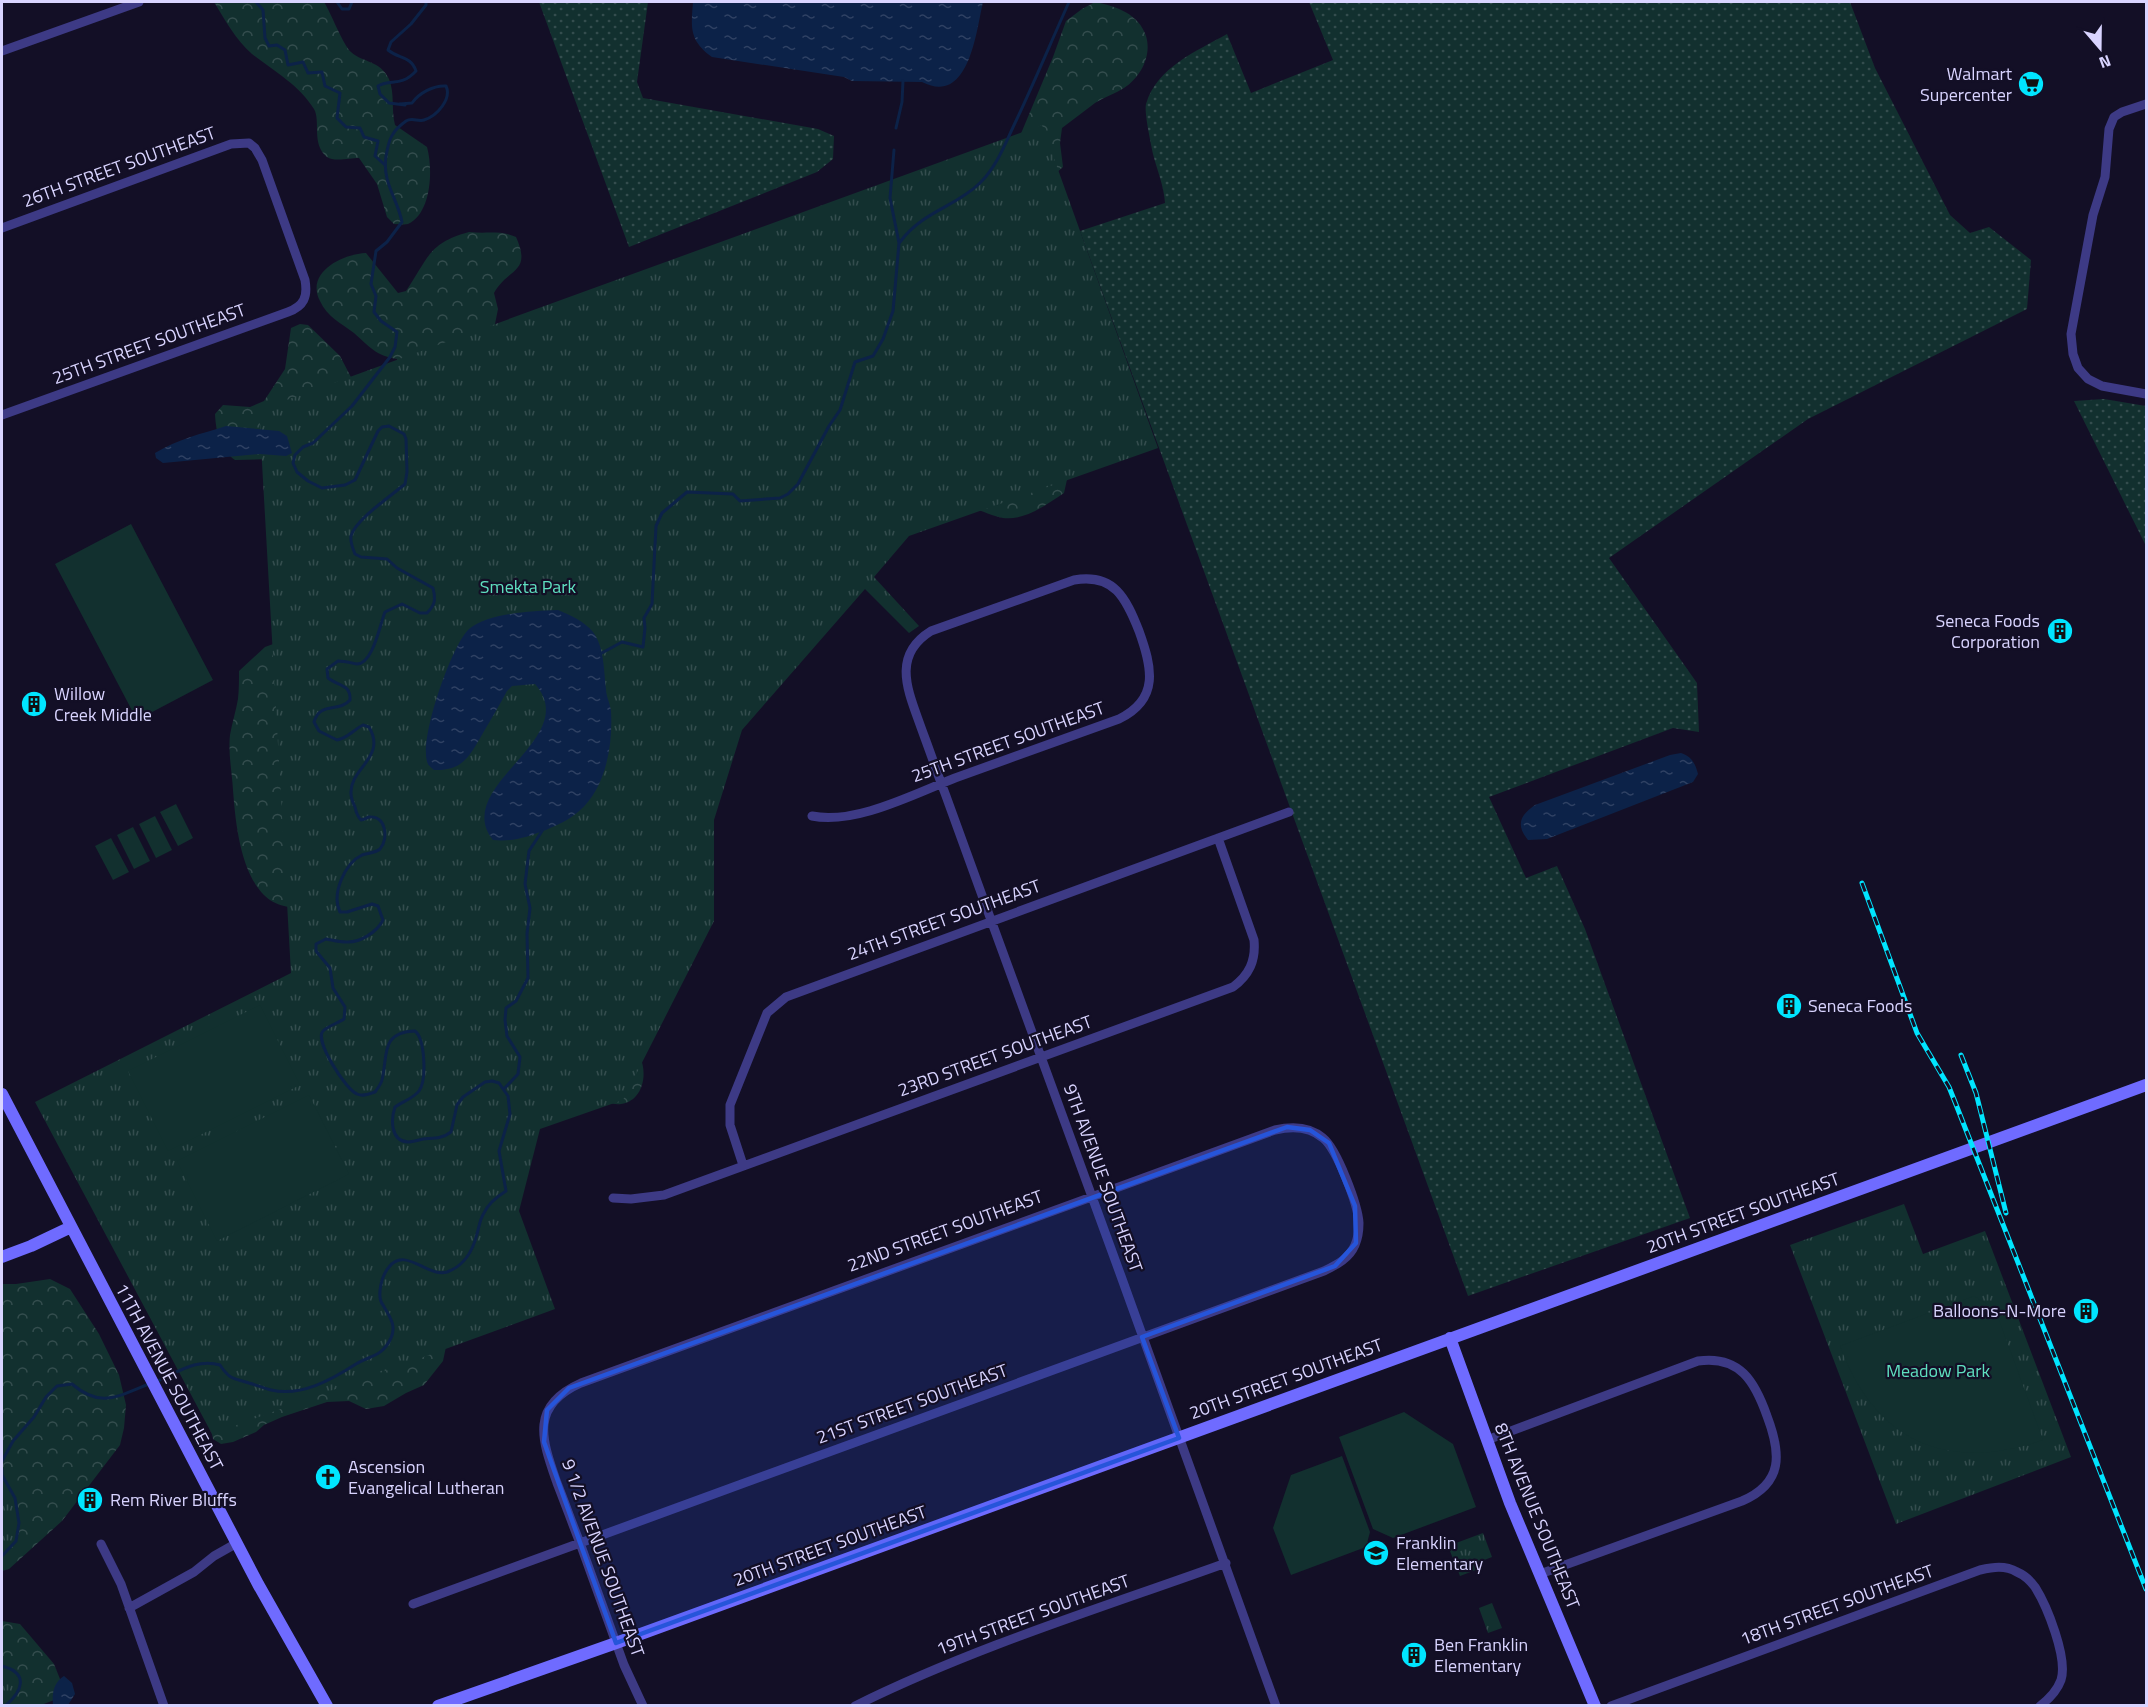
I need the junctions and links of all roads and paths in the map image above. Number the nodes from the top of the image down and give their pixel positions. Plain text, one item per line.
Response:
1 (139, 2) edge
2 (2, 51) edge
3 (2146, 104) edge
4 (2, 228) edge
5 (305, 299) joint
6 (2146, 394) edge
7 (2, 415) edge
8 (1139, 633) joint
9 (941, 784) junction
10 (1289, 812) dead end
11 (812, 816) dead end
12 (1218, 838) junction
13 (992, 920) junction
14 (1042, 1057) junction
15 (2146, 1085) edge
16 (2, 1094) edge
17 (743, 1165) junction
18 (1347, 1184) joint
19 (1092, 1195) junction
20 (613, 1198) dead end
21 (70, 1227) junction
22 (2, 1257) edge
23 (1142, 1337) junction
24 (1450, 1338) junction
25 (544, 1419) joint
26 (1179, 1438) junction
27 (1487, 1440) junction
28 (237, 1543) junction
29 (101, 1544) dead end
30 (580, 1544) junction
31 (1226, 1563) junction
32 (1540, 1574) junction
33 (413, 1604) dead end
34 (129, 1608) junction
35 (616, 1643) junction
36 (1273, 1705) edge
37 (164, 1706) edge
38 (327, 1706) edge
39 (438, 1706) edge
40 (643, 1706) edge
41 (855, 1706) edge
42 (1595, 1706) edge
43 (1611, 1706) edge
44 (2040, 1706) edge

1 - 2 street
3 - 6 street
4 - 5 street, 26TH STREET SOUTHEAST
5 - 7 street, 25TH STREET SOUTHEAST
8 - 9 street, 25TH STREET SOUTHEAST
8 - 9 street, 9TH AVENUE SOUTHEAST
9 - 11 street, 25TH STREET SOUTHEAST
9 - 13 street, 9TH AVENUE SOUTHEAST
10 - 12 street, 24TH STREET SOUTHEAST
12 - 13 street, 24TH STREET SOUTHEAST
12 - 14 street, 23RD STREET SOUTHEAST
13 - 14 street, 9TH AVENUE SOUTHEAST
13 - 17 street, 24TH STREET SOUTHEAST
14 - 17 street, 23RD STREET SOUTHEAST
14 - 19 street, 9TH AVENUE SOUTHEAST
15 - 24 street, 20TH STREET SOUTHEAST
16 - 21 street, 11TH AVENUE SOUTHEAST
17 - 20 street, 23RD STREET SOUTHEAST
18 - 19 street, 22ND STREET SOUTHEAST
18 - 23 street, 21ST STREET SOUTHEAST
19 - 23 street, 9TH AVENUE SOUTHEAST
19 - 25 street, 22ND STREET SOUTHEAST
21 - 22 street
21 - 28 street, 11TH AVENUE SOUTHEAST
23 - 26 street, 9TH AVENUE SOUTHEAST
23 - 30 street, 21ST STREET SOUTHEAST
24 - 26 street, 20TH STREET SOUTHEAST
24 - 27 street, 8TH AVENUE SOUTHEAST
25 - 30 street, 9 1/2 AVENUE SOUTHEAST
26 - 31 street, 9TH AVENUE SOUTHEAST
26 - 35 street, 20TH STREET SOUTHEAST
27 - 32 street, 8TH AVENUE SOUTHEAST
27 - 32 street
28 - 34 street
28 - 38 street, 11TH AVENUE SOUTHEAST
29 - 34 street
30 - 33 street, 21ST STREET SOUTHEAST
30 - 35 street, 9 1/2 AVENUE SOUTHEAST
31 - 36 street, 9TH AVENUE SOUTHEAST
31 - 41 street, 19TH STREET SOUTHEAST
32 - 42 street, 8TH AVENUE SOUTHEAST
34 - 37 street
35 - 39 street, 20TH STREET SOUTHEAST
35 - 40 street, 9 1/2 AVENUE SOUTHEAST
43 - 44 street, 18TH STREET SOUTHEAST

